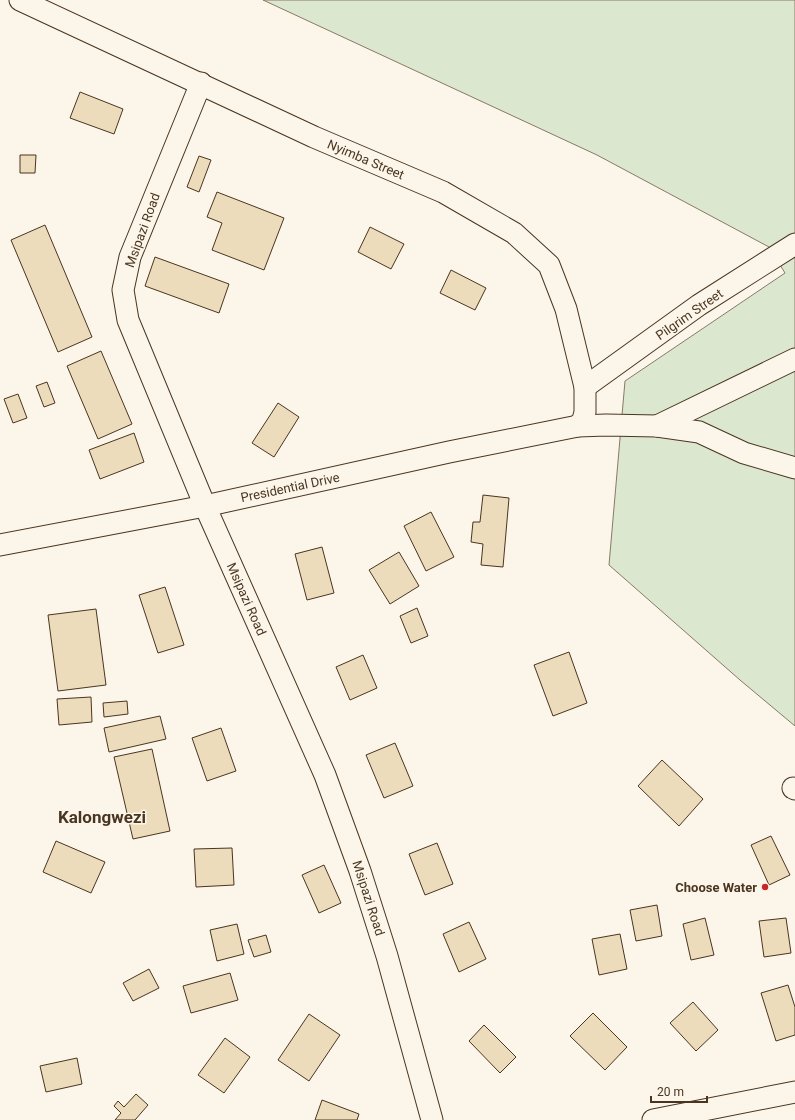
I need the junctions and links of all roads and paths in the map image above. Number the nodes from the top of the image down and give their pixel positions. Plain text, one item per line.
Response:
1 (20, 0) edge
2 (201, 83) junction
3 (795, 244) edge
4 (795, 359) edge
5 (585, 387) junction
6 (578, 426) junction
7 (657, 426) junction
8 (795, 468) edge
9 (206, 506) junction
10 (0, 545) edge
11 (795, 1092) edge
12 (432, 1120) edge
13 (653, 1120) edge

1 - 2 street, Nyimba Street
2 - 5 street, Nyimba Street
2 - 9 street, Msipazi Road
3 - 5 street, Pilgrim Street
4 - 7 street
5 - 6 street, Nyimba Street
6 - 7 street, Presidential Drive
6 - 9 street, Presidential Drive
7 - 8 street, Presidential Drive
9 - 10 street, Presidential Drive
9 - 12 street, Msipazi Road
11 - 13 street

